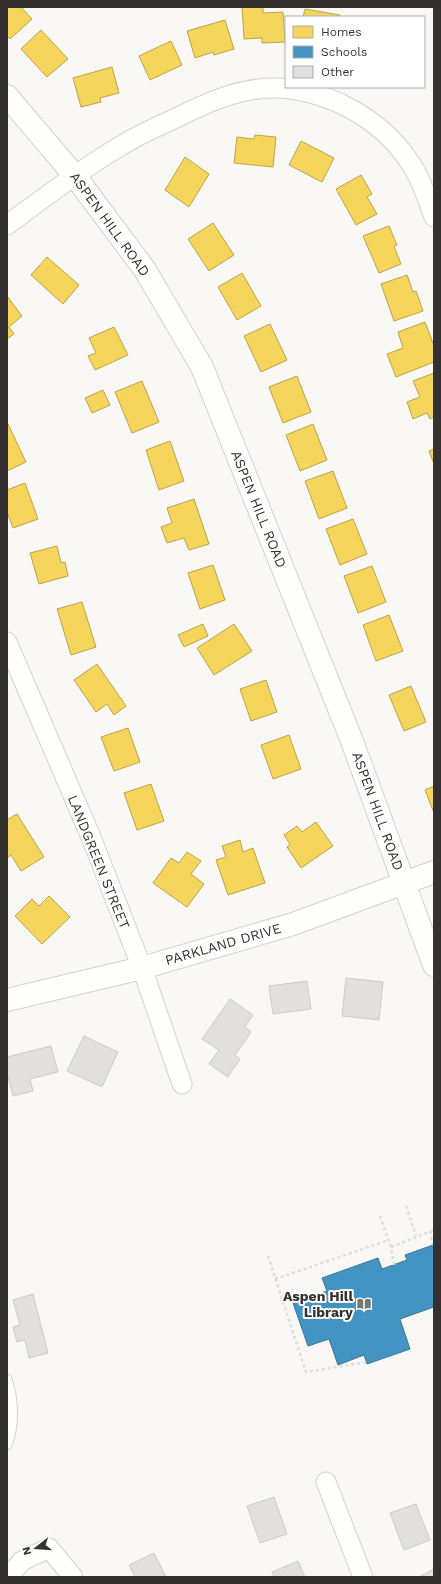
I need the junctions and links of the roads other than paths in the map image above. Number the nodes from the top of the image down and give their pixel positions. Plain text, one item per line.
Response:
1 (7, 96) edge
2 (75, 176) junction
3 (434, 217) edge
4 (7, 225) edge
5 (7, 642) edge
6 (434, 872) edge
7 (404, 884) junction
8 (434, 965) edge
9 (142, 968) junction
10 (7, 1000) edge
11 (182, 1084) dead end
12 (7, 1379) edge
13 (7, 1445) edge
14 (326, 1482) dead end
15 (8, 1577) edge
16 (73, 1577) edge
17 (363, 1577) edge

1 - 2 street, ASPEN HILL ROAD
2 - 3 street
2 - 4 street
2 - 7 street, ASPEN HILL ROAD
5 - 9 street, LANDGREEN STREET
6 - 7 street, PARKLAND DRIVE
7 - 8 street, ASPEN HILL ROAD
7 - 9 street, PARKLAND DRIVE
9 - 10 street, PARKLAND DRIVE
9 - 11 street, LANDGREEN STREET
12 - 13 lane
14 - 17 street
15 - 16 street

